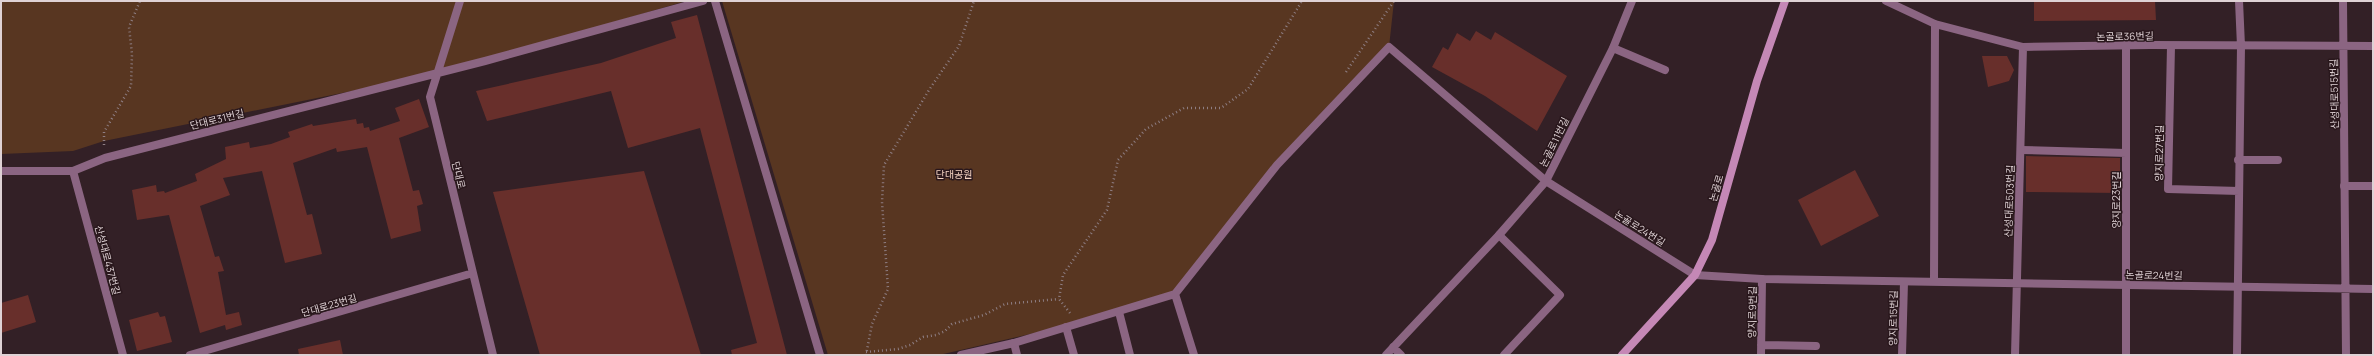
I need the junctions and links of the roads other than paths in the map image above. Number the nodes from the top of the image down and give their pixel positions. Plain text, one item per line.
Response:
1 (460, 1) edge
2 (704, 1) edge
3 (715, 1) edge
4 (1632, 1) edge
5 (1785, 1) edge
6 (1886, 1) edge
7 (2240, 1) edge
8 (2343, 1) edge
9 (1935, 24) junction
10 (2126, 45) junction
11 (2171, 46) junction
12 (2241, 46) junction
13 (2343, 46) junction
14 (2373, 46) edge
15 (2023, 47) junction
16 (1613, 48) junction
17 (1665, 70) dead end
18 (436, 74) junction
19 (2021, 150) junction
20 (2126, 154) junction
21 (2238, 160) junction
22 (2278, 160) dead end
23 (1, 171) edge
24 (73, 171) junction
25 (1546, 181) junction
26 (2344, 186) junction
27 (2373, 186) edge
28 (2239, 191) junction
29 (1500, 235) junction
30 (473, 274) junction
31 (1695, 275) junction
32 (1762, 279) junction
33 (1934, 281) junction
34 (1904, 282) junction
35 (2017, 282) junction
36 (2126, 284) junction
37 (2238, 286) junction
38 (2345, 288) junction
39 (2373, 289) edge
40 (1176, 294) junction
41 (1119, 312) junction
42 (1066, 326) junction
43 (1014, 342) junction
44 (1762, 345) junction
45 (1816, 346) dead end
46 (1393, 347) junction
47 (123, 355) edge
48 (190, 355) edge
49 (493, 355) edge
50 (820, 355) edge
51 (962, 355) edge
52 (1017, 355) edge
53 (1074, 355) edge
54 (1130, 355) edge
55 (1194, 355) edge
56 (1386, 355) edge
57 (1401, 355) edge
58 (1504, 355) edge
59 (1622, 355) edge
60 (1761, 355) edge
61 (1902, 355) edge
62 (2015, 355) edge
63 (2126, 355) edge
64 (2237, 355) edge
65 (2346, 355) edge

1 - 18 street, 단대로
2 - 18 street, 단대로31번길
3 - 50 street
4 - 16 street, 논골로11번길
5 - 31 street, 논골로
6 - 9 street, 논골로36번길
7 - 12 street
8 - 13 street, 산성대로515번길
9 - 15 street, 논골로36번길
9 - 33 street
10 - 11 street, 논골로36번길
10 - 15 street, 논골로36번길
10 - 20 street, 양지로23번길
11 - 12 street, 논골로36번길
11 - 28 street, 양지로27번길
12 - 13 street, 논골로36번길
12 - 21 street
13 - 14 street, 논골로36번길
13 - 26 street, 산성대로515번길
15 - 19 street, 산성대로503번길
16 - 17 street
16 - 25 street, 논골로11번길
18 - 24 street, 단대로31번길
18 - 30 street, 단대로
19 - 20 street
19 - 35 street, 산성대로503번길
20 - 36 street, 양지로23번길
21 - 22 street
21 - 28 street
23 - 24 street, 단대로31번길
24 - 47 street, 산성대로437번길
25 - 29 street, 논골로11번길
25 - 31 street, 논골로24번길
25 - 40 street, 논골로24번길
26 - 27 street
26 - 38 street, 산성대로515번길
28 - 37 street
29 - 46 street, 논골로11번길
29 - 58 street
30 - 48 street, 단대로23번길
30 - 49 street, 단대로
31 - 32 street, 논골로24번길
31 - 59 street, 논골로
32 - 34 street, 논골로24번길
32 - 44 street, 양지로9번길
33 - 34 street, 논골로24번길
33 - 35 street, 논골로24번길
34 - 61 street, 양지로15번길
35 - 36 street, 논골로24번길
35 - 62 street, 산성대로503번길
36 - 37 street, 논골로24번길
36 - 63 street, 양지로23번길
37 - 38 street, 논골로24번길
37 - 64 street
38 - 39 street, 논골로24번길
38 - 65 street, 산성대로515번길
40 - 41 street
40 - 55 street
41 - 42 street
41 - 54 street
42 - 43 street
42 - 53 street
43 - 51 street
43 - 52 street
44 - 45 street, 양지로9번길
44 - 60 street, 양지로9번길
46 - 56 street, 논골로11번길
46 - 57 street

